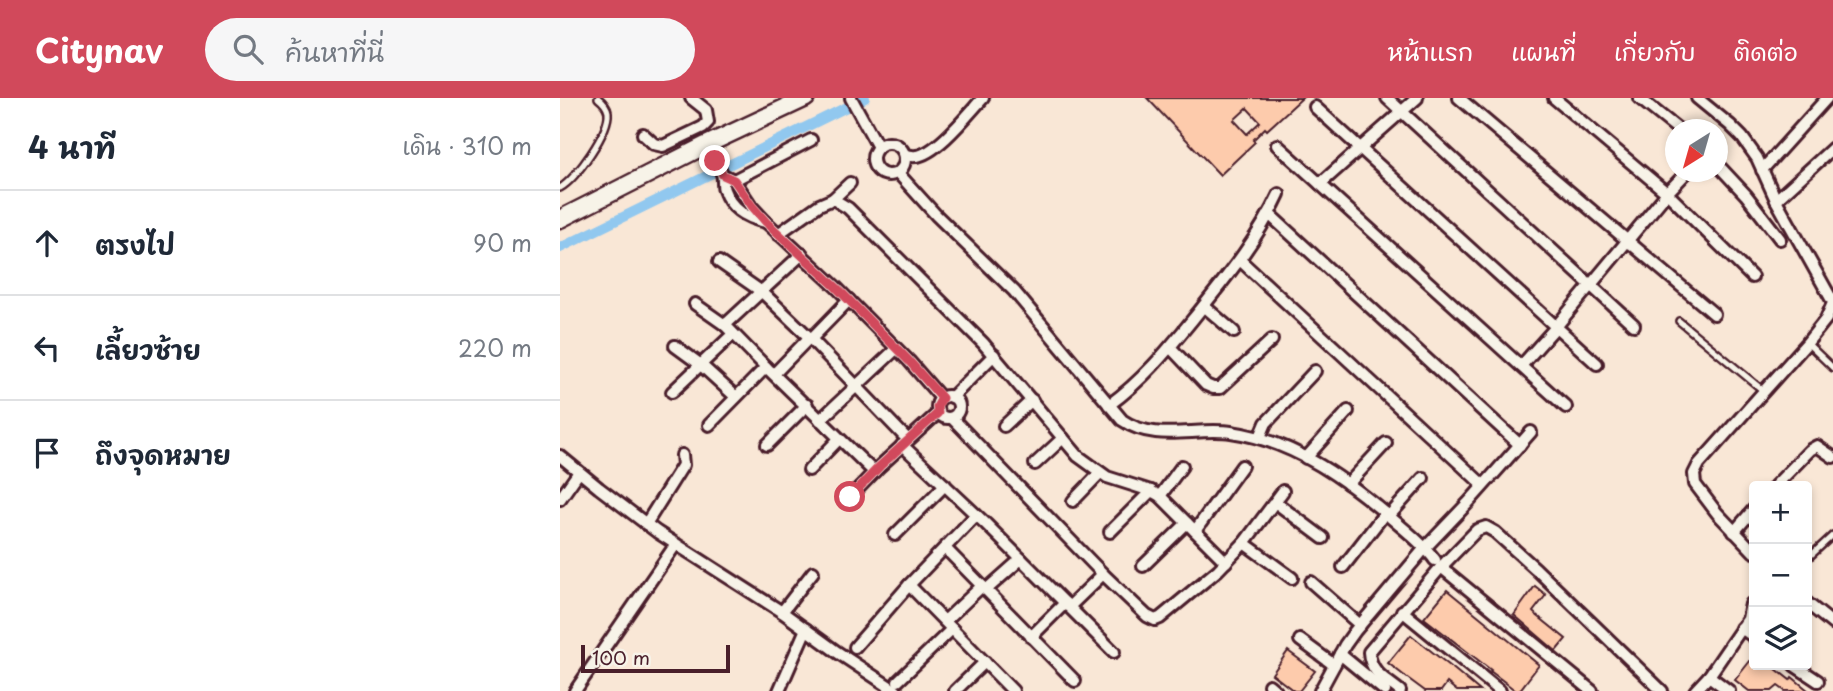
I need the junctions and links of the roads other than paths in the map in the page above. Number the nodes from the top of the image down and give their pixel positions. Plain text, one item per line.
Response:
1 (598, 98) edge
2 (691, 98) edge
3 (806, 98) edge
4 (983, 98) edge
5 (1387, 98) edge
6 (1417, 98) edge
7 (1459, 98) edge
8 (1553, 98) edge
9 (1639, 98) edge
10 (1697, 98) edge
11 (1827, 98) edge
12 (853, 103) edge
13 (1315, 107) dead end
14 (1402, 112) junction
15 (1665, 119) edge
16 (643, 134) dead end
17 (811, 140) dead end
18 (706, 145) junction
19 (1277, 145) dead end
20 (878, 147) junction
21 (1833, 148) edge
22 (1360, 149) junction
23 (905, 155) junction
24 (1762, 170) junction
25 (898, 173) junction
26 (726, 176) junction
27 (1728, 176) edge
28 (1677, 182) edge
29 (850, 183) dead end
30 (1320, 184) junction
31 (560, 188) edge
32 (1667, 193) junction
33 (1279, 194) dead end
34 (833, 199) junction
35 (1776, 200) junction
36 (1269, 214) junction
37 (560, 219) edge
38 (778, 234) junction
39 (1780, 239) dead end
40 (1627, 241) junction
41 (802, 254) junction
42 (1240, 260) junction
43 (719, 262) dead end
44 (1752, 277) dead end
45 (1591, 285) junction
46 (762, 292) junction
47 (849, 300) junction
48 (1833, 303) edge
49 (695, 304) dead end
50 (1204, 306) junction
51 (1714, 314) dead end
52 (1679, 321) dead end
53 (725, 325) junction
54 (1634, 325) dead end
55 (1555, 328) junction
56 (1234, 332) dead end
57 (733, 334) junction
58 (810, 338) junction
59 (1272, 340) dead end
60 (1807, 343) junction
61 (675, 346) dead end
62 (1170, 347) junction
63 (896, 349) junction
64 (994, 355) junction
65 (1597, 364) dead end
66 (701, 365) junction
67 (1521, 366) junction
68 (1833, 368) edge
69 (770, 371) junction
70 (1315, 372) dead end
71 (856, 386) junction
72 (672, 392) dead end
73 (1765, 392) junction
74 (736, 397) junction
75 (947, 397) junction
76 (1032, 400) junction
77 (807, 405) junction
78 (1110, 405) junction
79 (1566, 407) dead end
80 (1348, 411) dead end
81 (938, 413) junction
82 (952, 418) junction
83 (820, 420) junction
84 (709, 425) dead end
85 (1004, 426) dead end
86 (1531, 432) dead end
87 (1260, 437) junction
88 (1063, 438) junction
89 (839, 439) junction
90 (905, 442) junction
91 (1386, 443) dead end
92 (767, 445) dead end
93 (1520, 445) junction
94 (682, 455) dead end
95 (560, 456) edge
96 (1833, 457) edge
97 (1306, 458) junction
98 (1035, 464) dead end
99 (1182, 466) dead end
100 (1242, 466) dead end
101 (809, 470) dead end
102 (579, 472) junction
103 (874, 472) junction
104 (1100, 473) junction
105 (1423, 478) dead end
106 (1780, 481) edge
107 (1348, 484) junction
108 (944, 485) junction
109 (1483, 485) junction
110 (1283, 491) dead end
111 (1155, 494) junction
112 (850, 497) dead end
113 (560, 499) edge
114 (1073, 502) dead end
115 (1275, 502) junction
116 (1387, 514) junction
117 (976, 515) junction
118 (1749, 515) edge
119 (646, 524) junction
120 (1191, 527) junction
121 (1110, 532) dead end
122 (1734, 532) junction
123 (895, 535) dead end
124 (1833, 535) edge
125 (1323, 538) dead end
126 (1244, 543) junction
127 (676, 544) junction
128 (1749, 547) edge
129 (945, 548) junction
130 (1425, 548) junction
131 (1812, 554) edge
132 (1021, 559) junction
133 (1226, 562) junction
134 (1438, 563) junction
135 (1143, 566) dead end
136 (1343, 567) dead end
137 (813, 572) dead end
138 (1103, 573) junction
139 (1292, 578) dead end
140 (1311, 582) dead end
141 (909, 584) junction
142 (984, 588) junction
143 (1067, 605) junction
144 (1812, 607) edge
145 (1402, 611) junction
146 (782, 612) junction
147 (1749, 617) edge
148 (1833, 624) edge
149 (949, 625) junction
150 (1360, 625) junction
151 (806, 629) junction
152 (1031, 637) junction
153 (1300, 640) dead end
154 (855, 647) dead end
155 (1114, 652) dead end
156 (1340, 654) junction
157 (985, 662) junction
158 (1334, 665) junction
159 (1802, 670) edge
160 (1709, 677) junction
161 (1075, 681) dead end
162 (1818, 681) dead end
163 (897, 686) edge
164 (575, 691) edge
165 (779, 691) edge
166 (955, 691) edge
167 (1013, 691) edge
168 (1320, 691) edge
169 (1385, 691) edge
170 (1400, 691) edge
171 (1500, 691) edge
172 (1592, 691) edge
173 (1662, 691) edge
174 (1695, 691) edge
175 (1729, 691) edge

1 - 31 lane
2 - 16 street
3 - 18 street
4 - 23 street
5 - 14 street
6 - 14 street
7 - 40 street
8 - 32 street
9 - 15 street
10 - 24 street
11 - 24 street
12 - 20 street
13 - 22 street
14 - 22 street
14 - 45 street
17 - 26 street
18 - 26 street
18 - 37 street
19 - 30 street
20 - 23 street
20 - 25 street
21 - 35 street
22 - 30 street
22 - 55 street
23 - 25 street
24 - 35 street
25 - 78 street
26 - 38 street
27 - 39 street
28 - 32 street
29 - 34 street
30 - 67 street
32 - 40 street
32 - 44 street
33 - 36 street
34 - 38 street
34 - 64 street
35 - 48 street
36 - 42 street
36 - 93 street
38 - 41 street
40 - 45 street
40 - 51 street
41 - 46 street
41 - 47 street
42 - 50 street
42 - 109 street
43 - 46 street
45 - 54 street
45 - 55 street
46 - 53 street
46 - 58 street
47 - 58 street
47 - 63 street
48 - 60 street
49 - 53 street
50 - 56 street
50 - 62 street
52 - 73 lane
53 - 57 street
55 - 65 street
55 - 67 street
57 - 66 street
57 - 69 street
58 - 69 street
58 - 71 street
59 - 62 street
60 - 68 lane
60 - 73 street
61 - 66 street
62 - 78 street
63 - 71 street
63 - 75 street
64 - 75 street
64 - 76 street
66 - 72 street
66 - 74 street
67 - 79 street
69 - 74 street
69 - 77 street
70 - 87 street
71 - 83 street
71 - 90 street
73 - 122 street
74 - 84 street
75 - 81 street
75 - 82 street
76 - 85 street
76 - 88 street
77 - 83 street
77 - 92 street
78 - 87 street
80 - 97 street
81 - 82 street
81 - 90 street
82 - 138 street
83 - 89 street
86 - 93 street
87 - 97 street
88 - 98 street
88 - 104 street
89 - 101 street
89 - 103 street
90 - 103 street
90 - 108 street
91 - 107 street
93 - 109 street
94 - 119 street
95 - 102 street
96 - 106 street
97 - 107 street
99 - 111 street
100 - 120 street
102 - 113 street
102 - 119 street
103 - 112 street
104 - 111 street
104 - 114 street
105 - 116 street
107 - 116 street
108 - 117 street
108 - 123 street
109 - 130 street
110 - 115 street
111 - 120 street
111 - 121 street
115 - 125 street
115 - 126 street
116 - 130 street
116 - 136 street
117 - 129 street
117 - 132 street
118 - 122 street
119 - 127 street
120 - 133 street
120 - 135 street
122 - 128 street
124 - 131 lane
126 - 133 street
126 - 139 street
127 - 146 street
127 - 164 street
129 - 141 street
129 - 142 street
130 - 134 street
130 - 150 street
132 - 142 street
132 - 143 street
133 - 138 street
134 - 145 street
134 - 172 street
134 - 173 street
137 - 146 street
138 - 143 street
140 - 150 street
141 - 149 street
141 - 154 street
142 - 149 street
142 - 152 street
143 - 152 street
143 - 155 street
144 - 148 street
145 - 170 street
145 - 171 street
146 - 151 street
147 - 160 street
149 - 157 street
149 - 163 street
150 - 156 street
151 - 163 street
151 - 165 street
152 - 161 street
153 - 158 street
156 - 158 street
156 - 169 street
157 - 166 street
157 - 167 street
158 - 168 street
159 - 162 street
160 - 174 street
160 - 175 street

